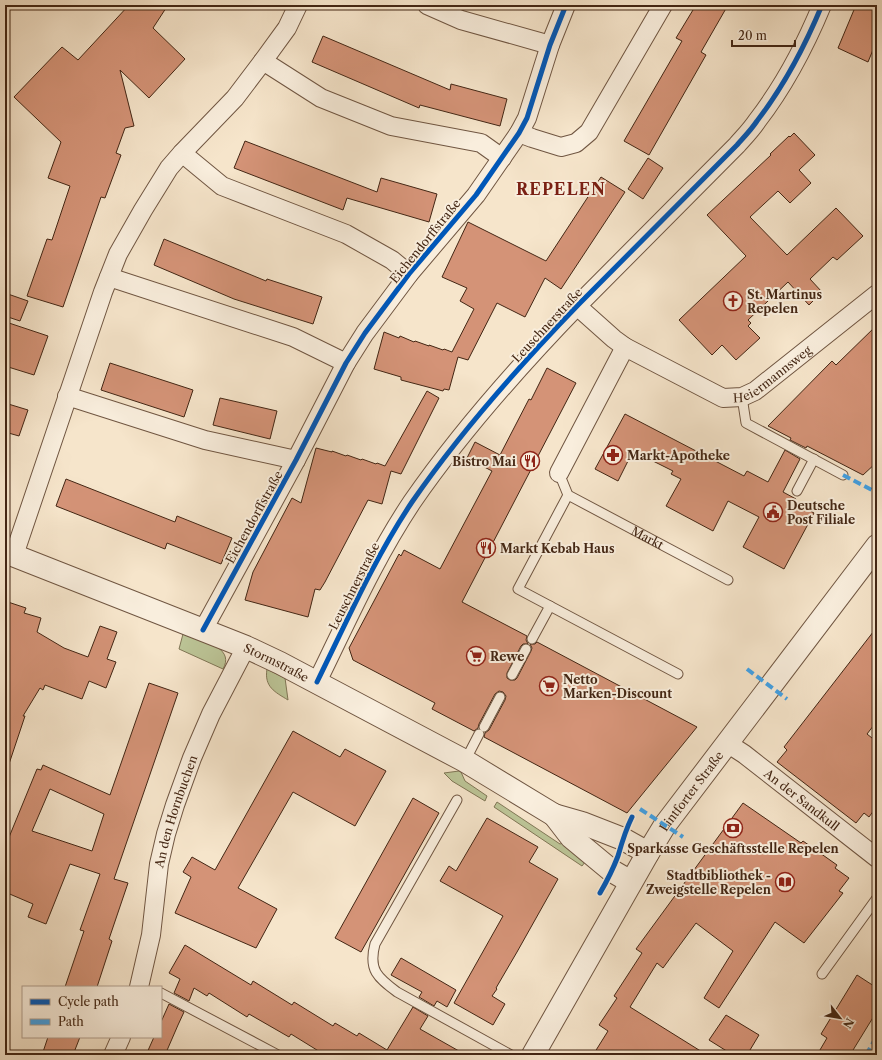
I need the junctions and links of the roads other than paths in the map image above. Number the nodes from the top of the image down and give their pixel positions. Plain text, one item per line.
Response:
1 (298, 5) edge
2 (427, 5) edge
3 (566, 5) edge
4 (663, 5) edge
5 (822, 5) edge
6 (550, 45) junction
7 (263, 61) junction
8 (519, 133) junction
9 (182, 153) junction
10 (502, 158) junction
11 (409, 274) junction
12 (109, 277) junction
13 (877, 294) edge
14 (577, 306) junction
15 (626, 347) junction
16 (346, 364) junction
17 (67, 396) junction
18 (742, 397) junction
19 (814, 459) junction
20 (296, 460) junction
21 (560, 473) joint
22 (843, 475) dead end
23 (797, 491) dead end
24 (568, 495) junction
25 (877, 546) edge
26 (9, 554) edge
27 (728, 580) dead end
28 (550, 606) junction
29 (203, 630) junction
30 (532, 639) dead end
31 (246, 647) junction
32 (526, 649) dead end
33 (678, 674) dead end
34 (512, 675) dead end
35 (317, 682) junction
36 (500, 697) dead end
37 (727, 743) junction
38 (465, 761) junction
39 (457, 800) dead end
40 (554, 815) junction
41 (648, 853) junction
42 (877, 858) edge
43 (631, 882) junction
44 (877, 898) edge
45 (822, 974) dead end
46 (143, 985) edge
47 (162, 994) edge
48 (121, 1038) edge
49 (113, 1055) edge
50 (278, 1055) edge
51 (511, 1055) edge
52 (533, 1055) edge

1 - 7 street
2 - 6 street
3 - 6 street, Eichendorffstraße
4 - 8 street
5 - 14 street, Leuschnerstraße
6 - 8 street, Eichendorffstraße
7 - 9 street
7 - 10 street
8 - 10 street, Eichendorffstraße
9 - 11 street, Eichendorffstraße
9 - 12 street
10 - 11 street, Eichendorffstraße
11 - 16 street, Eichendorffstraße
12 - 16 street
12 - 17 street
13 - 18 street, Heiermannsweg
14 - 15 street, Heiermannsweg
14 - 35 street, Leuschnerstraße
15 - 18 street, Heiermannsweg
15 - 21 street
16 - 20 street, Eichendorffstraße
17 - 20 street, Eichendorffstraße
17 - 26 street
18 - 19 lane
19 - 22 lane
19 - 23 lane
20 - 29 street, Eichendorffstraße
21 - 24 lane
24 - 27 lane, Markt
24 - 28 lane
25 - 37 street, Lintforter Straße
26 - 29 street, Stormstraße
28 - 30 lane
28 - 33 lane
29 - 31 street, Stormstraße
31 - 35 street, Stormstraße
31 - 46 street, An den Hornbuchen
32 - 34 lane
35 - 38 street, Stormstraße
36 - 38 lane
37 - 41 street, Lintforter Straße
37 - 42 street, An der Sandkull
38 - 40 street, Stormstraße
39 - 51 lane
40 - 41 street, Stormstraße
40 - 43 street, Stormstraße
41 - 43 street, Lintforter Straße
43 - 52 street, Lintforter Straße
44 - 45 lane
47 - 50 lane
48 - 49 street

